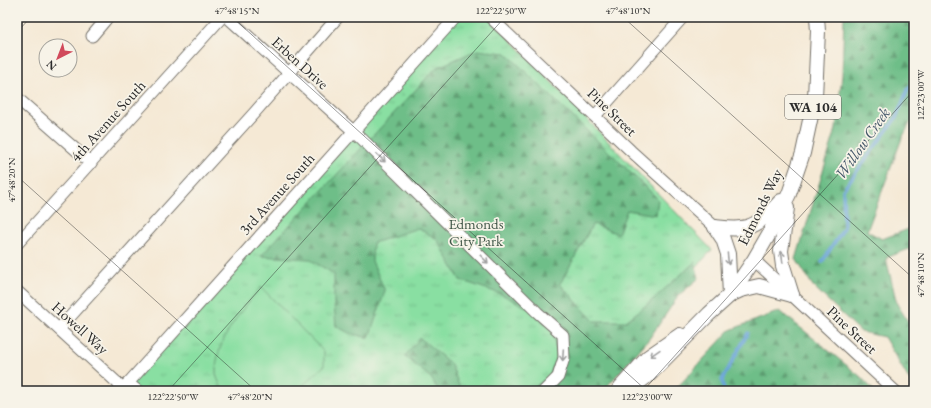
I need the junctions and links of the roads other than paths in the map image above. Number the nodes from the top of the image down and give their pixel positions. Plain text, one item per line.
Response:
1 (108, 17) edge
2 (222, 17) edge
3 (227, 17) edge
4 (338, 17) edge
5 (456, 17) edge
6 (490, 17) edge
7 (683, 17) edge
8 (817, 17) edge
9 (92, 36) dead end
10 (289, 73) junction
11 (17, 98) edge
12 (595, 116) junction
13 (353, 131) junction
14 (91, 163) junction
15 (789, 194) junction
16 (716, 227) junction
17 (17, 244) edge
18 (754, 260) junction
19 (730, 295) junction
20 (792, 295) junction
21 (19, 296) edge
22 (709, 314) junction
23 (59, 329) junction
24 (650, 374) junction
25 (124, 387) edge
26 (138, 391) edge
27 (544, 391) edge
28 (617, 391) edge
29 (627, 391) edge
30 (640, 391) edge
31 (895, 391) edge

1 - 9 street
2 - 14 street, 4th Avenue South
3 - 10 street, Erben Drive
4 - 10 street
5 - 13 street, 3rd Avenue South
6 - 12 street, Pine Street
7 - 12 street
8 - 15 main road, Edmonds Way / WA 104
10 - 13 street, Erben Drive
10 - 23 street
11 - 14 street
12 - 16 street, Pine Street
13 - 25 street, 3rd Avenue South
13 -> 27 street, Erben Drive
14 - 17 street, 4th Avenue South
15 - 16 main road
15 - 18 main road, Edmonds Way / WA 104
20 -> 15 main road
16 -> 19 main road
18 - 19 main road, Edmonds Way / WA 104
18 - 20 street, Pine Street
19 - 20 main road
19 - 22 main road, Edmonds Way / WA 104
20 - 31 street, Pine Street
21 - 23 street, Howell Way
22 - 24 main road, Edmonds Way / WA 104
22 -> 28 main road, WA 104
23 - 25 street, Howell Way
24 - 29 main road, Edmonds Way / WA 104
24 - 30 main road, Edmonds Way / WA 104
25 - 26 street, Howell Way

